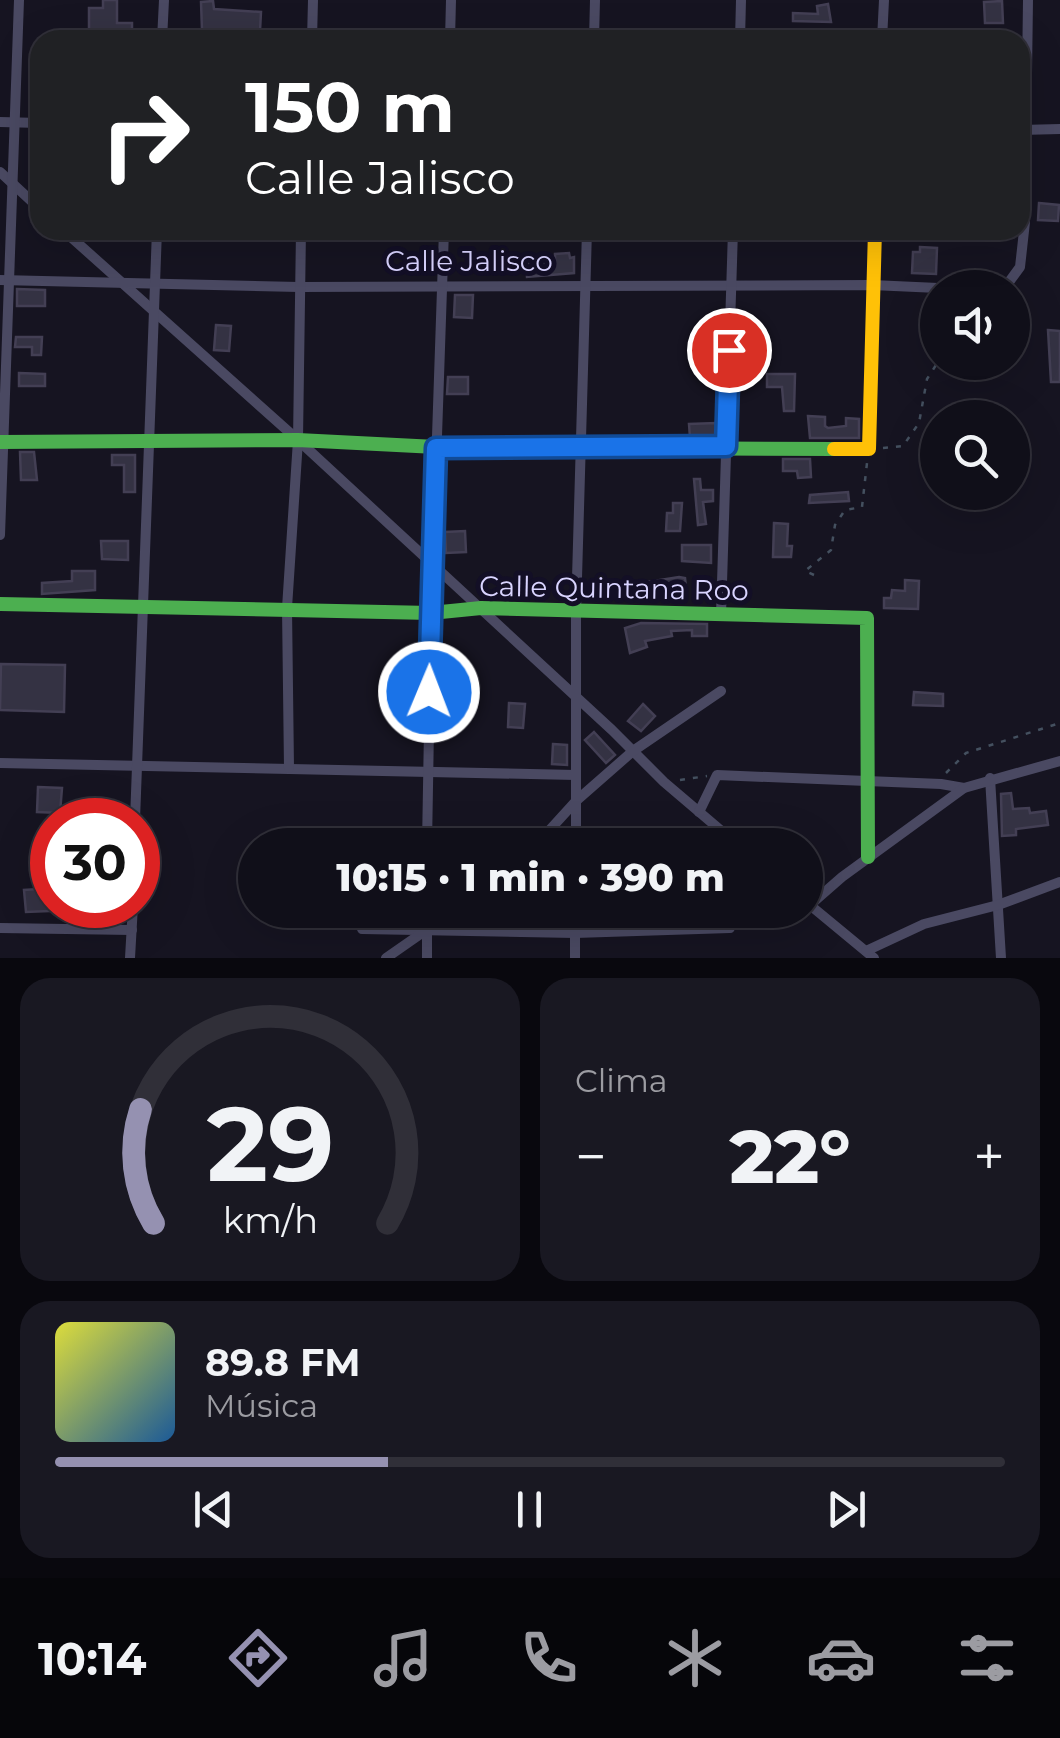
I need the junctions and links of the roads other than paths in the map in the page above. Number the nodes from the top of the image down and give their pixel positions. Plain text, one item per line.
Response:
1 (19, 0) edge
2 (164, 0) edge
3 (313, 0) edge
4 (451, 0) edge
5 (594, 0) edge
6 (741, 0) edge
7 (884, 0) edge
8 (1028, 0) edge
9 (162, 30) edge
10 (312, 30) edge
11 (450, 30) edge
12 (594, 30) edge
13 (740, 30) edge
14 (882, 30) edge
15 (1027, 30) edge
16 (0, 122) edge
17 (14, 122) junction
18 (30, 123) edge
19 (1060, 129) edge
20 (1030, 130) edge
21 (0, 172) edge
22 (12, 182) junction
23 (30, 199) edge
24 (74, 240) edge
25 (156, 240) edge
26 (301, 240) edge
27 (444, 240) edge
28 (587, 240) edge
29 (732, 240) edge
30 (874, 240) edge
31 (1024, 240) edge
32 (1018, 270) edge
33 (6, 280) edge
34 (118, 282) junction
35 (155, 285) junction
36 (442, 285) junction
37 (872, 285) junction
38 (585, 286) junction
39 (730, 286) junction
40 (299, 287) junction
41 (920, 287) edge
42 (155, 310) junction
43 (298, 440) junction
44 (3, 442) edge
45 (147, 443) junction
46 (726, 446) junction
47 (436, 448) junction
48 (580, 448) junction
49 (0, 535) edge
50 (432, 567) junction
51 (0, 604) edge
52 (142, 608) junction
53 (287, 608) junction
54 (481, 608) junction
55 (431, 613) junction
56 (576, 613) junction
57 (721, 615) junction
58 (721, 691) dead end
59 (577, 698) junction
60 (633, 750) junction
61 (1060, 760) edge
62 (0, 764) edge
63 (137, 768) junction
64 (288, 768) junction
65 (427, 771) junction
66 (576, 775) junction
67 (990, 778) junction
68 (869, 781) junction
69 (964, 788) junction
70 (136, 798) edge
71 (576, 802) junction
72 (699, 812) junction
73 (427, 828) edge
74 (552, 828) edge
75 (576, 828) edge
76 (718, 828) edge
77 (868, 857) junction
78 (1060, 882) edge
79 (823, 892) edge
80 (998, 904) junction
81 (823, 916) edge
82 (0, 928) edge
83 (430, 928) edge
84 (575, 928) edge
85 (730, 928) dead end
86 (362, 929) dead end
87 (132, 930) joint
88 (427, 930) junction
89 (575, 932) junction
90 (870, 955) edge
91 (130, 958) edge
92 (386, 958) edge
93 (426, 958) edge
94 (575, 958) edge
95 (1001, 958) edge

1 - 17 street
2 - 9 street
3 - 10 street
4 - 11 street
5 - 12 street
6 - 13 street
7 - 14 street
8 - 15 street
16 - 17 street
17 - 18 street
17 - 22 street
19 - 20 street
21 - 22 street
22 - 23 street
22 - 33 street
24 - 34 street
25 - 35 street
26 - 40 street
27 - 36 street
28 - 38 street
29 - 39 street
30 - 37 street
31 - 32 street
33 - 34 street, Calle Jalisco
33 - 44 street
34 - 35 street, Calle Jalisco
34 - 42 street
35 - 40 street, Calle Jalisco
35 - 42 street
36 - 38 street, Calle Jalisco
36 - 40 street, Calle Jalisco
36 - 47 street
37 - 39 street, Calle Jalisco
37 - 41 street, Calle Jalisco
37 - 46 street
38 - 39 street, Calle Jalisco
38 - 48 street
39 - 46 street
40 - 43 street
42 - 43 street
42 - 45 street
43 - 45 street
43 - 47 street
43 - 50 street
43 - 53 street
44 - 45 street
44 - 49 street
45 - 52 street
46 - 48 street
46 - 57 street
47 - 48 street
47 - 50 street
48 - 56 street
50 - 54 street
50 - 55 street
51 - 52 street, Calle Quintana Roo
52 - 53 street, Calle Quintana Roo
52 - 63 street
53 - 55 street, Calle Quintana Roo
53 - 64 street
54 - 55 street, Calle Quintana Roo
54 - 56 street, Calle Quintana Roo
54 - 59 street
55 - 65 street
56 - 57 street, Calle Quintana Roo
56 - 59 street
57 - 68 street, Calle Quintana Roo
58 - 60 street
59 - 60 street
59 - 66 street
60 - 71 street
60 - 72 street
61 - 67 street
62 - 63 street
63 - 64 street
63 - 70 street
64 - 65 street
65 - 66 street
65 - 73 street
66 - 71 street
67 - 69 street
67 - 80 street
68 - 69 street
68 - 72 street
68 - 77 street
69 - 77 street
71 - 74 street
71 - 75 street
72 - 76 street
77 - 79 street
78 - 80 street
80 - 90 street
80 - 95 street
81 - 90 street
82 - 87 street
83 - 88 street
84 - 89 street
85 - 89 street
86 - 88 street
87 - 91 street
88 - 89 street
88 - 92 street
88 - 93 street
89 - 94 street

